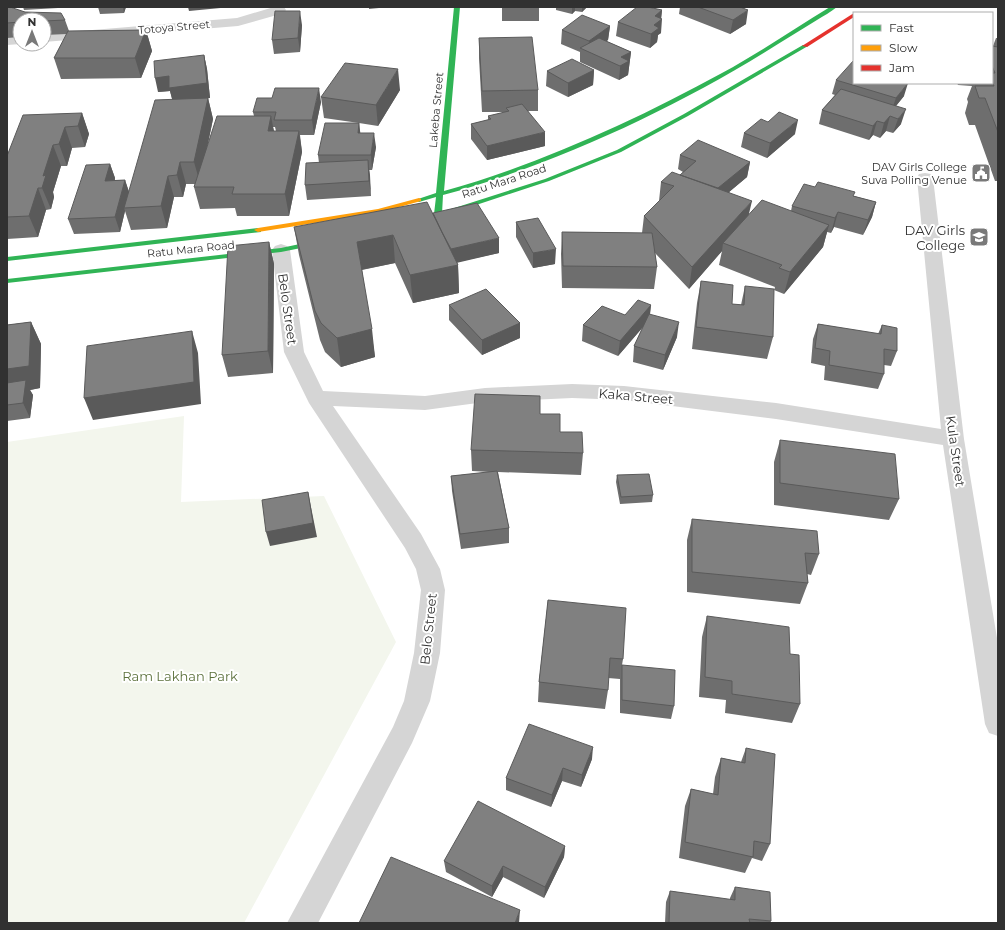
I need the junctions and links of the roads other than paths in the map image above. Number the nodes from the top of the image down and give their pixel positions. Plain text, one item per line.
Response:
1 (457, 7) edge
2 (834, 7) edge
3 (279, 10) edge
4 (853, 15) edge
5 (52, 37) edge
6 (925, 178) dead end
7 (440, 195) junction
8 (434, 215) joint
9 (341, 237) edge
10 (278, 239) junction
11 (7, 259) edge
12 (7, 281) edge
13 (316, 398) junction
14 (953, 439) junction
15 (998, 724) edge
16 (302, 923) edge

1 - 7 main road, Lakeba Street
2 - 7 main road, Ratu Mara Road
3 - 5 street, Totoya Street
4 - 8 main road, Ratu Mara Road
6 - 14 street, Kula Street
7 - 8 main road, Lakeba Street
7 - 10 main road, Ratu Mara Road
9 - 10 main road, Ratu Mara Road
10 - 11 main road, Ratu Mara Road
10 - 12 main road, Ratu Mara Road
10 - 13 street, Belo Street
13 - 14 street, Kaka Street
13 - 16 street, Belo Street
14 - 15 street, Kula Street

